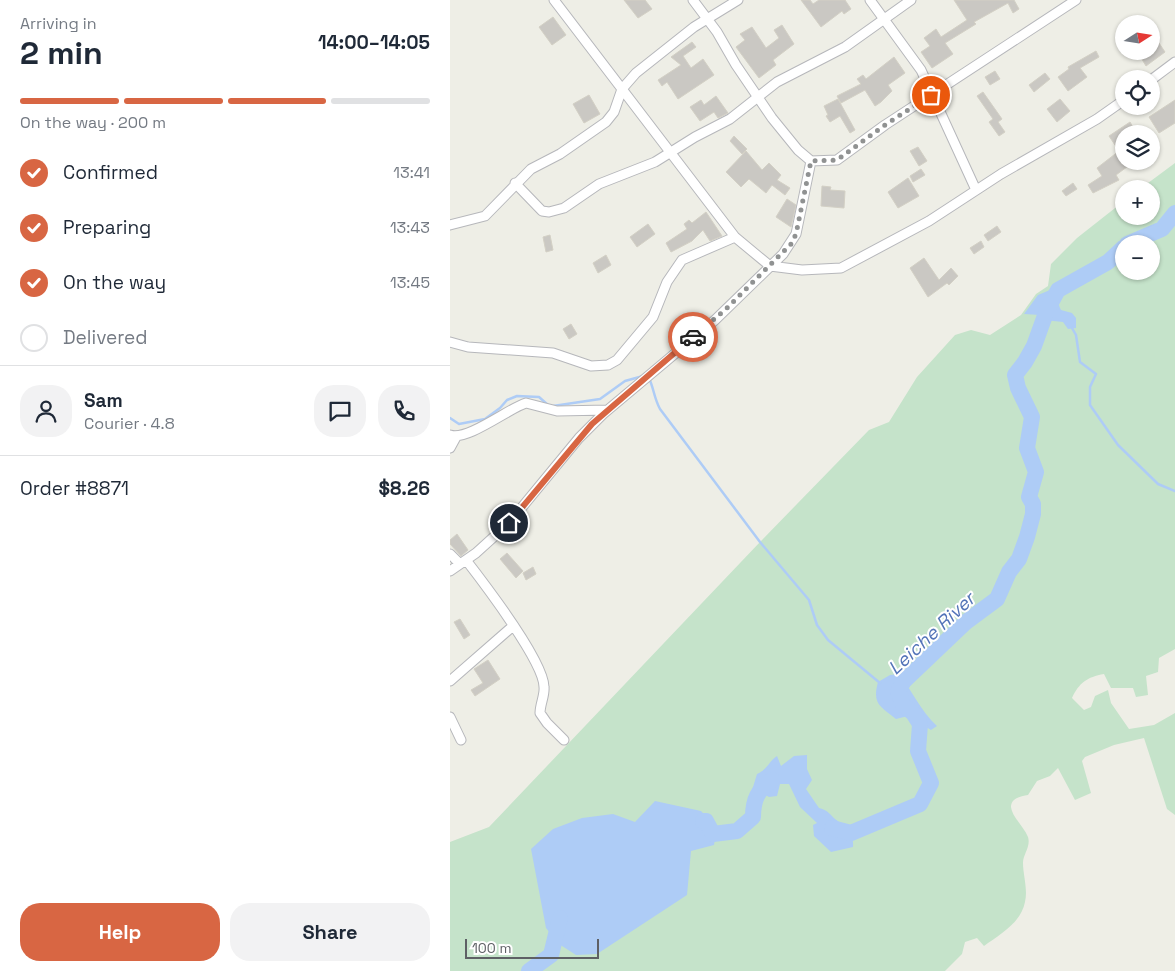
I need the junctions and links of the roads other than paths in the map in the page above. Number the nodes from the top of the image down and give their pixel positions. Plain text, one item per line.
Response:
1 (554, 0) edge
2 (693, 0) edge
3 (738, 0) edge
4 (870, 0) edge
5 (911, 0) edge
6 (1076, 0) edge
7 (707, 18) junction
8 (884, 20) junction
9 (1175, 62) edge
10 (1160, 73) edge
11 (622, 88) junction
12 (931, 95) junction
13 (758, 98) junction
14 (1115, 106) edge
15 (670, 152) junction
16 (811, 161) junction
17 (515, 183) junction
18 (976, 190) junction
19 (450, 225) edge
20 (734, 237) junction
21 (770, 266) junction
22 (450, 342) edge
23 (608, 410) junction
24 (453, 436) edge
25 (450, 448) edge
26 (450, 554) edge
27 (463, 562) junction
28 (450, 571) edge
29 (514, 626) junction
30 (450, 681) edge
31 (450, 717) edge
32 (461, 740) dead end
33 (564, 740) dead end

1 - 11 street
2 - 7 street
3 - 7 street
4 - 8 street
5 - 8 street
6 - 12 street
7 - 11 street
7 - 13 street
8 - 12 street
8 - 13 street
9 - 10 street
11 - 15 street
11 - 17 street
12 - 16 street
12 - 18 street
13 - 15 street
13 - 16 street
14 - 18 street
15 - 17 street
15 - 20 street
16 - 21 street
17 - 19 street
18 - 21 street
20 - 21 street
20 - 22 street
21 - 23 street
23 - 24 street
23 - 27 street
24 - 25 street
26 - 27 street
27 - 28 street
27 - 29 street
29 - 30 street
29 - 33 street
31 - 32 street

